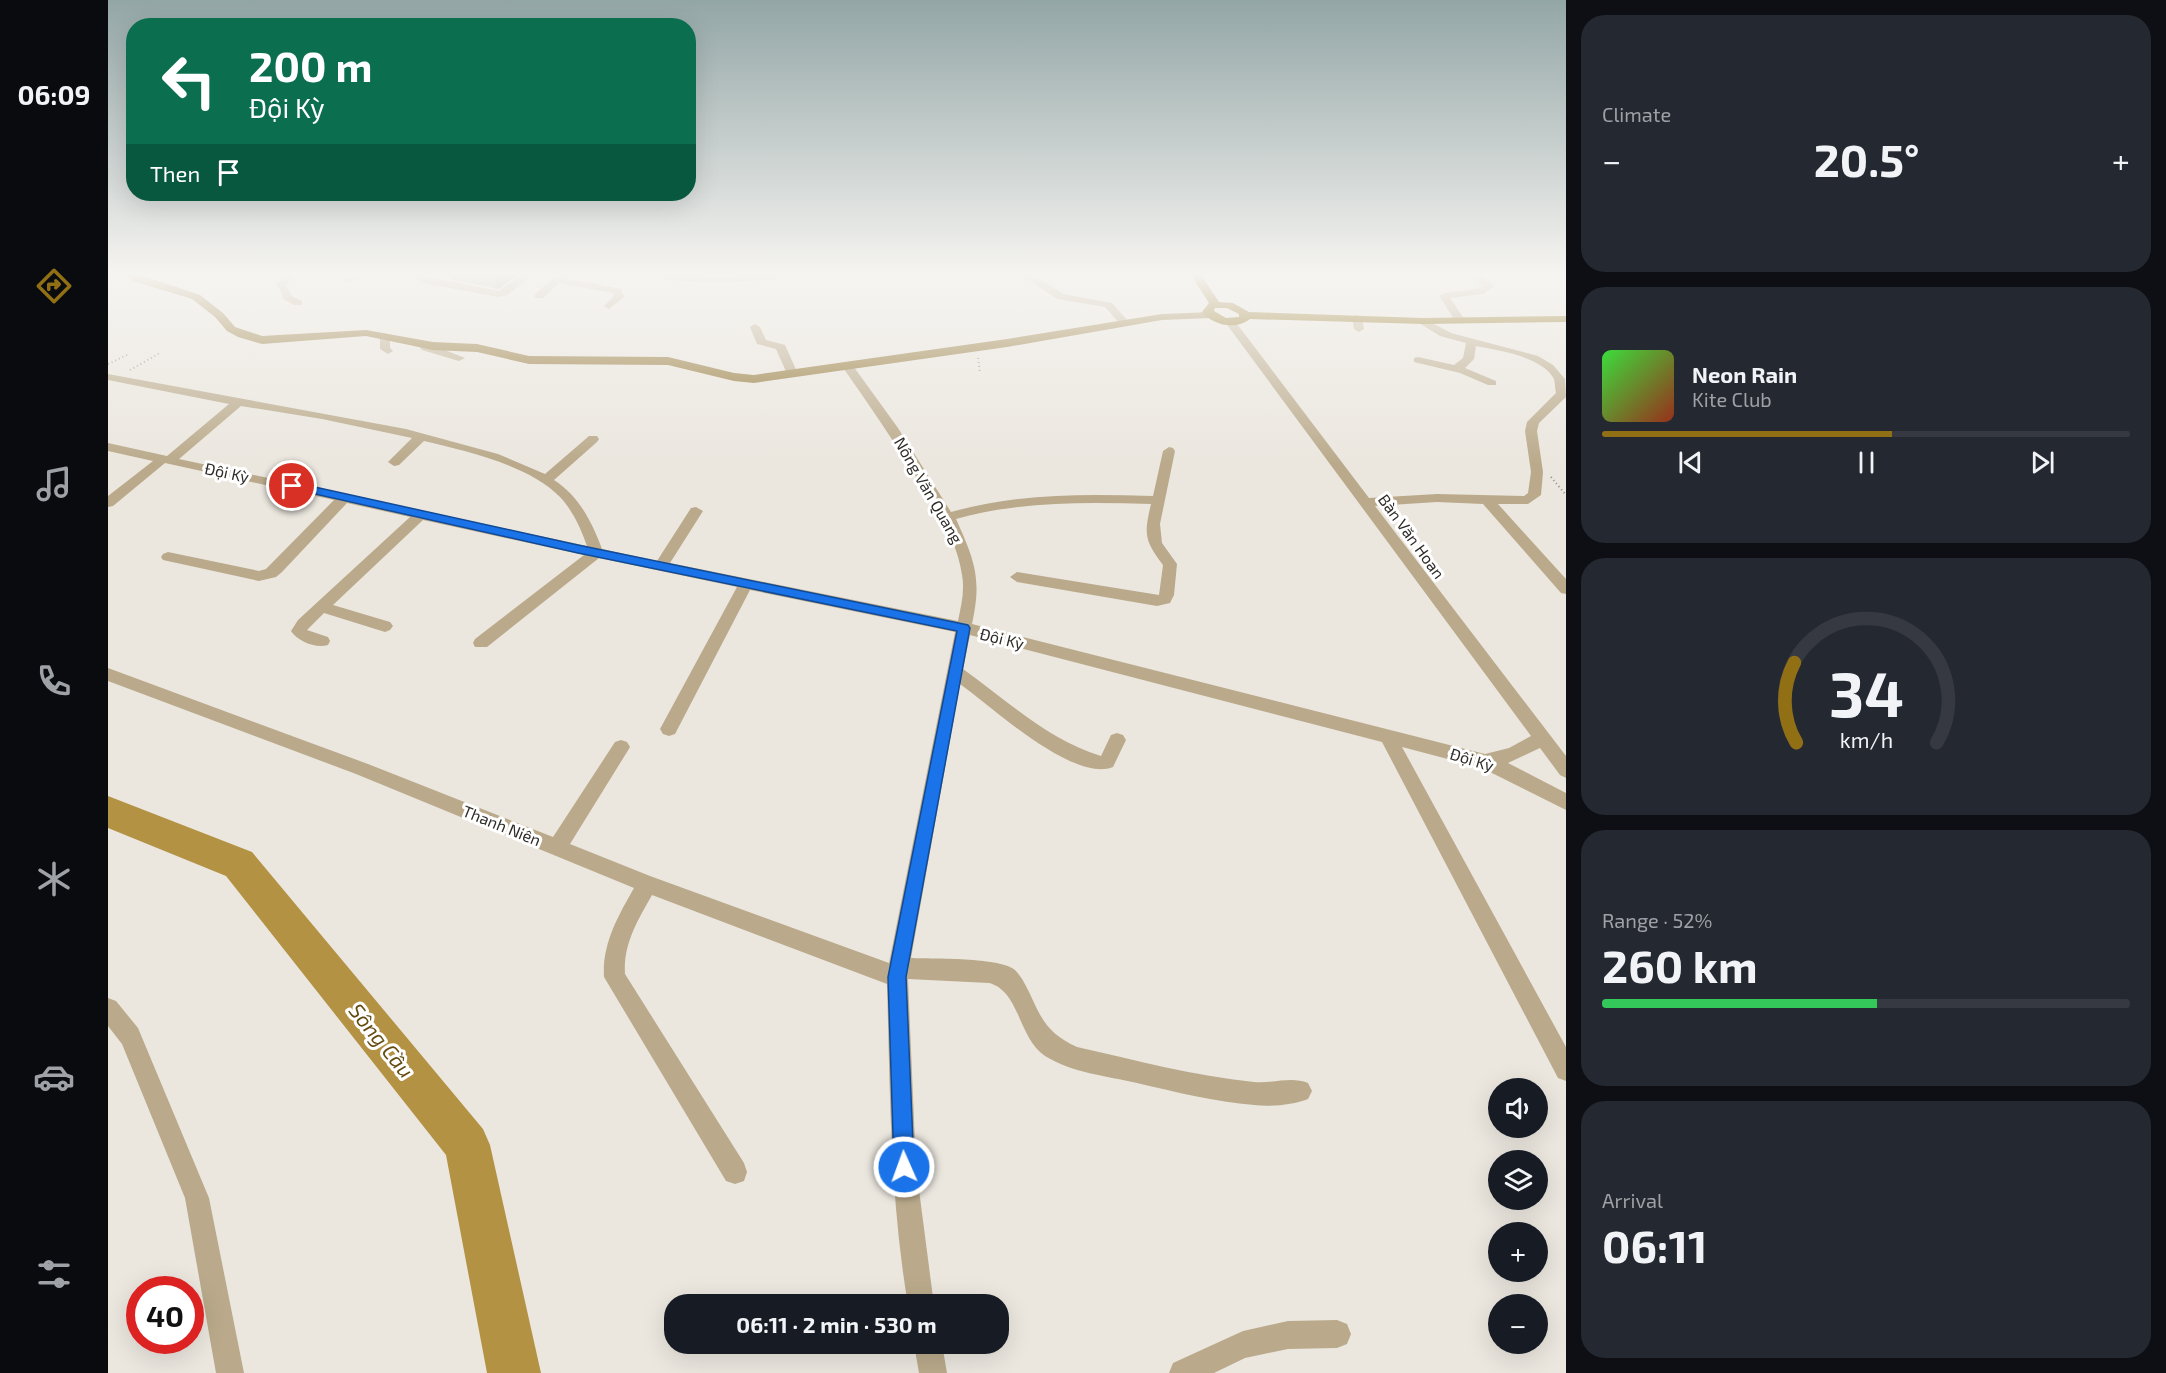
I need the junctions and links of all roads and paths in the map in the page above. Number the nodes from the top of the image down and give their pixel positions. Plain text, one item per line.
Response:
1 (249, 336) edge
2 (319, 336) edge
3 (385, 336) joint
4 (759, 336) edge
5 (1045, 336) edge
6 (1241, 336) edge
7 (1451, 336) edge
8 (1472, 341) junction
9 (422, 344) junction
10 (388, 351) dead end
11 (160, 353) dead end
12 (129, 354) dead end
13 (459, 358) dead end
14 (1418, 360) dead end
15 (1544, 363) junction
16 (108, 364) edge
17 (847, 365) junction
18 (1566, 365) edge
19 (1457, 369) junction
20 (792, 374) junction
21 (112, 377) edge
22 (1492, 383) dead end
23 (239, 402) junction
24 (421, 437) junction
25 (593, 439) dead end
26 (108, 447) edge
27 (1168, 451) dead end
28 (167, 459) junction
29 (394, 462) dead end
30 (546, 480) junction
31 (344, 498) junction
32 (1159, 500) junction
33 (1486, 500) junction
34 (1365, 502) junction
35 (108, 503) edge
36 (696, 511) dead end
37 (421, 514) junction
38 (948, 517) junction
39 (596, 553) junction
40 (168, 557) dead end
41 (661, 566) junction
42 (1017, 577) dead end
43 (746, 584) junction
44 (1566, 589) edge
45 (321, 608) junction
46 (385, 626) dead end
47 (964, 628) junction
48 (322, 641) dead end
49 (482, 643) dead end
50 (955, 672) junction
51 (108, 674) edge
52 (669, 729) dead end
53 (1387, 735) junction
54 (1542, 737) junction
55 (1117, 740) dead end
56 (621, 747) dead end
57 (1485, 761) junction
58 (1566, 770) edge
59 (1566, 802) edge
60 (557, 847) junction
61 (647, 884) junction
62 (898, 972) junction
63 (108, 1009) edge
64 (1566, 1070) edge
65 (1300, 1091) dead end
66 (735, 1172) dead end
67 (919, 1294) edge
68 (1336, 1334) dead end
69 (930, 1354) edge
70 (230, 1373) edge
71 (933, 1373) edge
72 (1183, 1373) edge

1 - 2 main road
3 - 9 main road
3 - 10 street
4 - 20 street
5 - 17 main road
6 - 34 street, Bàn Văn Hoan
7 - 8 street
8 - 15 street
8 - 19 street
9 - 13 street
9 - 20 main road
11 - 21 path
12 - 16 path
14 - 19 street
15 - 18 street
15 - 33 street
17 - 20 main road
17 - 38 street, Nông Văn Quang
19 - 22 street
21 - 23 street
23 - 24 street
23 - 28 street
24 - 29 street
24 - 30 street
25 - 30 street
26 - 28 street, Đội Kỳ
27 - 32 street
28 - 31 street, Đội Kỳ
28 - 35 street
30 - 39 street
31 - 37 street, Đội Kỳ
31 - 40 street
32 - 38 street
32 - 42 street
33 - 34 street
33 - 44 street
34 - 54 street, Bàn Văn Hoan
36 - 41 street
37 - 39 street, Đội Kỳ
37 - 45 street
38 - 47 street, Nông Văn Quang
39 - 41 street, Đội Kỳ
39 - 49 street
41 - 43 street, Đội Kỳ
43 - 47 street, Đội Kỳ
43 - 52 street
45 - 46 street
45 - 48 street
47 - 50 street, Nông Văn Quang
47 - 53 street, Đội Kỳ
50 - 55 street
50 - 62 street, Nông Văn Quang
51 - 60 street, Thanh Niên
53 - 57 street, Đội Kỳ
53 - 64 street
54 - 57 street
54 - 58 street, Bàn Văn Hoan
56 - 60 street
57 - 59 street, Đội Kỳ
60 - 61 street, Thanh Niên
61 - 62 street, Thanh Niên
61 - 66 street
62 - 65 street, Thanh Niên
62 - 67 street, Nông Văn Quang
63 - 70 street
68 - 72 street
69 - 71 street

